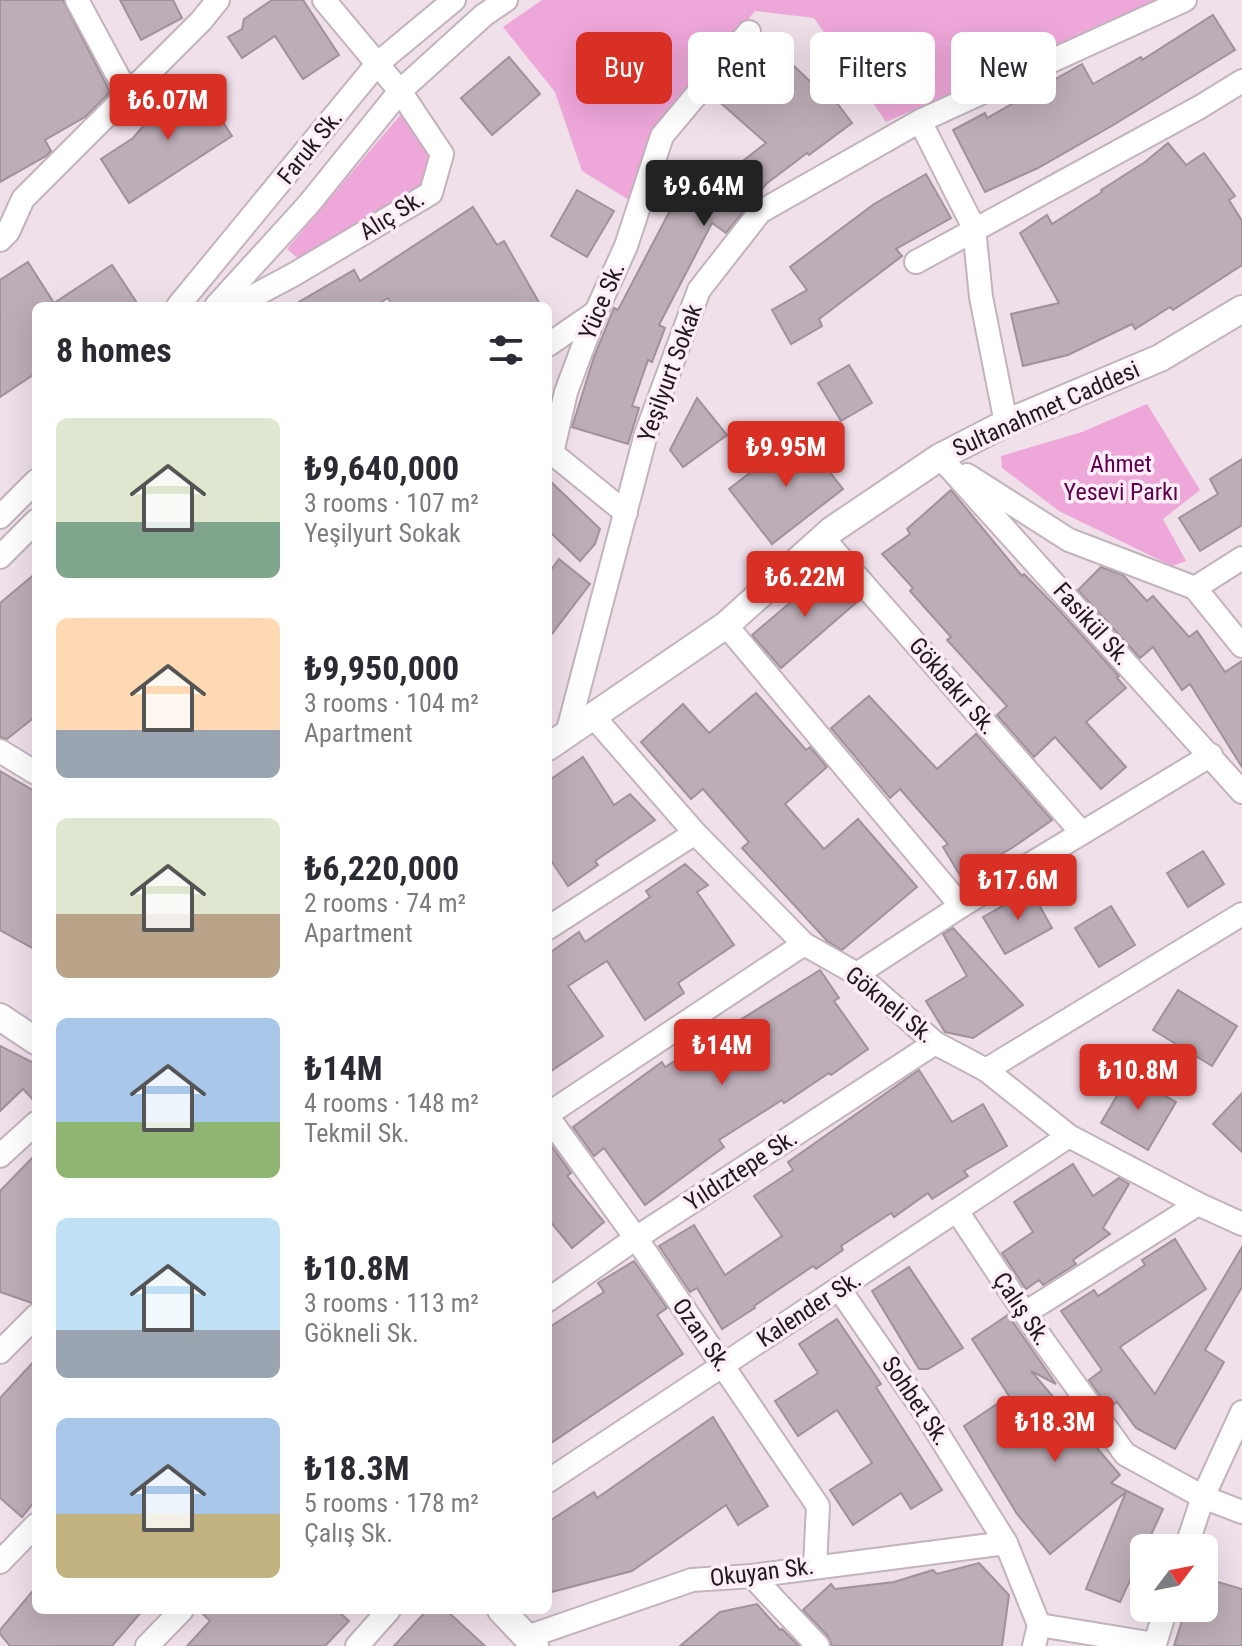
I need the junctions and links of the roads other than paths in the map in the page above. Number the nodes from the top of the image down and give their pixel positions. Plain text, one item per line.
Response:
1 (77, 0) edge
2 (218, 0) edge
3 (324, 0) edge
4 (454, 0) edge
5 (506, 0) edge
6 (1185, 0) edge
7 (377, 64) junction
8 (1242, 81) edge
9 (400, 91) junction
10 (127, 93) junction
11 (689, 104) edge
12 (920, 121) junction
13 (974, 228) junction
14 (3, 230) edge
15 (916, 262) dead end
16 (181, 302) edge
17 (220, 302) edge
18 (242, 302) edge
19 (1242, 309) edge
20 (596, 312) junction
21 (552, 342) edge
22 (1006, 423) junction
23 (552, 447) edge
24 (552, 457) edge
25 (940, 457) junction
26 (18, 494) edge
27 (626, 513) junction
28 (0, 517) edge
29 (32, 525) edge
30 (823, 538) junction
31 (0, 557) edge
32 (1242, 558) edge
33 (1195, 588) junction
34 (726, 625) junction
35 (1242, 646) edge
36 (593, 716) junction
37 (557, 740) edge
38 (0, 751) edge
39 (1211, 755) junction
40 (32, 771) edge
41 (1242, 792) edge
42 (695, 833) junction
43 (1082, 833) junction
44 (961, 906) junction
45 (1242, 914) edge
46 (552, 925) edge
47 (804, 944) junction
48 (857, 974) junction
49 (0, 1017) edge
50 (32, 1038) edge
51 (935, 1043) junction
52 (986, 1070) junction
53 (552, 1112) edge
54 (552, 1121) edge
55 (32, 1127) edge
56 (1069, 1136) junction
57 (0, 1156) edge
58 (1198, 1204) junction
59 (957, 1211) junction
60 (1237, 1215) edge
61 (636, 1238) junction
62 (840, 1290) junction
63 (552, 1297) edge
64 (1025, 1313) junction
65 (32, 1320) edge
66 (0, 1352) edge
67 (723, 1364) junction
68 (1242, 1412) edge
69 (552, 1478) edge
70 (1203, 1497) junction
71 (1242, 1512) edge
72 (32, 1529) edge
73 (1191, 1534) edge
74 (1006, 1543) junction
75 (0, 1562) edge
76 (815, 1566) junction
77 (752, 1576) junction
78 (178, 1614) edge
79 (385, 1614) edge
80 (505, 1614) edge
81 (1162, 1622) edge
82 (1037, 1635) edge
83 (531, 1642) edge
84 (147, 1646) edge
85 (357, 1646) edge
86 (818, 1646) edge

1 - 10 street
2 - 10 street
3 - 7 street, Alıç Sk.
4 - 7 street, Faruk Sk.
5 - 9 street
6 - 12 street, Yeşilyurt Sokak
7 - 9 street, Alıç Sk.
7 - 16 street, Faruk Sk.
8 - 13 street
9 - 17 street
9 - 18 street, Alıç Sk.
10 - 14 street
11 - 20 street, Yüce Sk.
12 - 13 street
12 - 27 street, Yeşilyurt Sokak
13 - 15 street
13 - 22 street
19 - 22 street, Sultanahmet Caddesi
20 - 21 street
20 - 23 street, Yüce Sk.
22 - 25 street, Sultanahmet Caddesi
24 - 27 street
25 - 30 street, Sultanahmet Caddesi
25 - 33 street
25 - 39 street, Fasikül Sk.
26 - 28 street
27 - 37 street, Yeşilyurt Sokak
29 - 31 street
30 - 34 street, Sultanahmet Caddesi
30 - 43 street, Gökbakır Sk.
32 - 33 street
33 - 35 street
34 - 36 street, Sultanahmet Caddesi
34 - 44 street
36 - 37 street, Sultanahmet Caddesi
36 - 42 street, Gökneli Sk.
38 - 40 street
39 - 41 street, Fasikül Sk.
39 - 43 street
42 - 46 street
42 - 47 street, Gökneli Sk.
43 - 44 street
44 - 48 street
45 - 52 street
47 - 48 street, Gökneli Sk.
47 - 53 street
48 - 51 street, Gökneli Sk.
49 - 50 street
51 - 52 street, Gökneli Sk.
51 - 61 street, Yıldıztepe Sk.
52 - 56 street, Gökneli Sk.
54 - 61 street, Ozan Sk.
55 - 57 street
56 - 58 street, Gökneli Sk.
56 - 59 street, Kalender Sk.
58 - 60 street, Gökneli Sk.
58 - 64 street
59 - 62 street, Kalender Sk.
59 - 64 street, Çalış Sk.
61 - 63 street, Yıldıztepe Sk.
61 - 67 street, Ozan Sk.
62 - 67 street, Kalender Sk.
62 - 74 street, Sohbet Sk.
64 - 70 street, Çalış Sk.
65 - 66 street
67 - 69 street, Kalender Sk.
67 - 76 street, Ozan Sk.
68 - 70 street
70 - 71 street, Çalış Sk.
70 - 73 street
72 - 75 street
74 - 76 street, Okuyan Sk.
74 - 82 street, Sohbet Sk.
76 - 77 street, Okuyan Sk.
77 - 83 street, Okuyan Sk.
77 - 86 street
78 - 84 street
79 - 85 street
80 - 83 street
81 - 82 street

